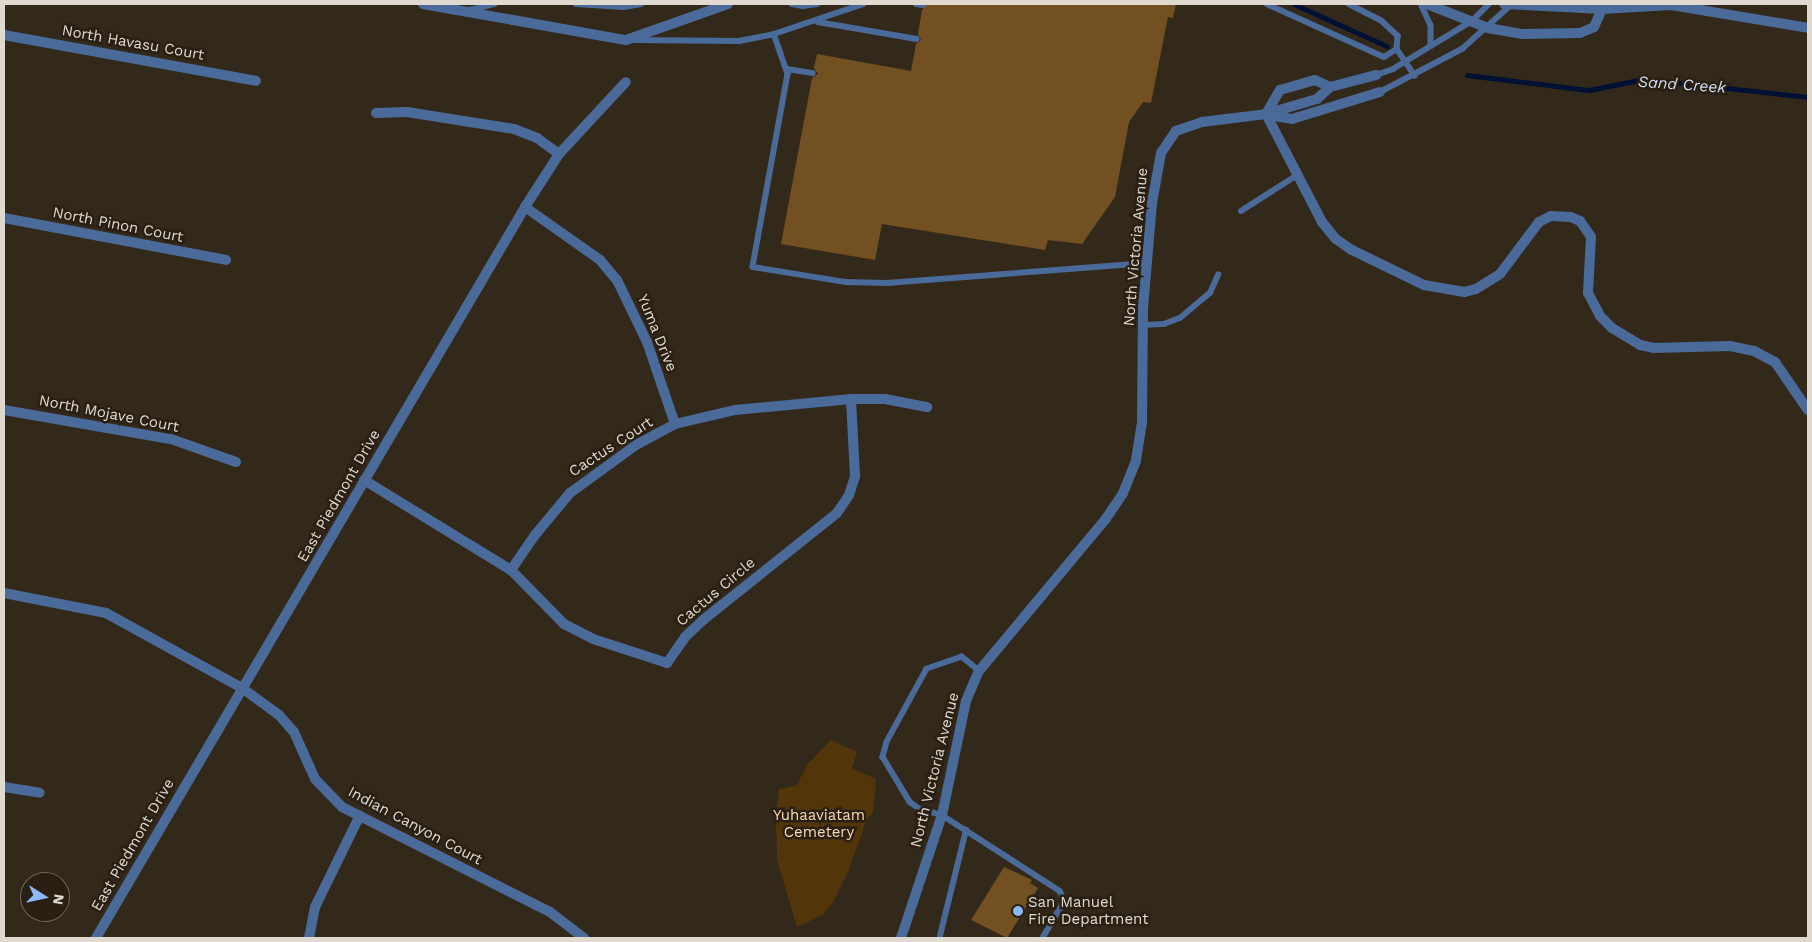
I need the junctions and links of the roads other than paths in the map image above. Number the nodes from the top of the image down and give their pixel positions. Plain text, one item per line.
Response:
1 (423, 4) edge
2 (494, 4) edge
3 (576, 4) edge
4 (641, 4) edge
5 (728, 4) edge
6 (792, 4) edge
7 (817, 4) edge
8 (862, 4) edge
9 (916, 4) edge
10 (1267, 4) edge
11 (1348, 4) edge
12 (1421, 4) edge
13 (1427, 4) edge
14 (1489, 4) edge
15 (1509, 4) edge
16 (923, 5) dead end
17 (1649, 5) edge
18 (1605, 6) edge
19 (466, 11) junction
20 (816, 21) junction
21 (1472, 21) junction
22 (1488, 28) junction
23 (1808, 28) edge
24 (774, 34) junction
25 (4, 35) edge
26 (917, 39) dead end
27 (626, 40) junction
28 (1431, 46) junction
29 (1396, 49) junction
30 (1405, 62) junction
31 (787, 69) junction
32 (813, 73) dead end
33 (1376, 75) joint
34 (1414, 76) junction
35 (256, 81) dead end
36 (626, 82) dead end
37 (1330, 88) junction
38 (1380, 92) joint
39 (376, 112) dead end
40 (1266, 114) junction
41 (559, 154) junction
42 (1296, 176) junction
43 (526, 207) junction
44 (1241, 211) dead end
45 (4, 218) edge
46 (226, 260) dead end
47 (1147, 263) junction
48 (1218, 275) dead end
49 (1143, 326) junction
50 (851, 399) junction
51 (927, 407) dead end
52 (4, 410) edge
53 (1808, 410) edge
54 (675, 424) junction
55 (236, 462) dead end
56 (364, 480) junction
57 (511, 570) junction
58 (4, 593) edge
59 (979, 670) junction
60 (242, 688) junction
61 (4, 787) edge
62 (40, 793) dead end
63 (360, 815) junction
64 (942, 815) junction
65 (966, 830) junction
66 (940, 936) dead end
67 (96, 938) edge
68 (309, 938) edge
69 (584, 938) edge
70 (901, 938) edge
71 (1043, 938) edge

1 - 19 street
2 - 19 lane
3 - 4 lane
5 - 27 street
6 - 7 lane
8 - 20 lane
9 - 16 lane
10 - 29 lane
11 - 29 lane
12 - 28 lane
13 - 21 street
14 - 21 lane
15 - 18 street
15 - 22 lane
17 - 18 street
17 - 23 street
18 - 22 street
19 - 27 street
20 - 24 lane
20 - 26 lane
21 - 22 street
21 - 28 lane
22 - 34 lane
24 - 27 lane
24 - 31 lane
25 - 35 street, North Havasu Court
28 - 30 lane
29 - 30 lane
30 - 33 lane
30 - 34 lane
31 - 32 lane
31 - 47 lane
33 - 37 street
34 - 38 lane
36 - 41 street, East Piedmont Drive
37 - 40 street
37 - 40 street
38 - 40 street
39 - 41 street
40 - 42 street
40 - 47 street, North Victoria Avenue
41 - 43 street, East Piedmont Drive
42 - 44 lane
42 - 53 street
43 - 54 street, Yuma Drive
43 - 56 street, East Piedmont Drive
45 - 46 street, North Pinon Court
47 - 49 street, North Victoria Avenue
48 - 49 lane
49 - 59 street, North Victoria Avenue
50 - 51 street, Cactus Court
50 - 54 street, Cactus Court
50 - 57 street, Cactus Circle
52 - 55 street, North Mojave Court
54 - 57 street, Cactus Court
56 - 57 street, Cactus Circle
56 - 60 street, East Piedmont Drive
58 - 60 street, Indian Canyon Court
59 - 64 street, North Victoria Avenue
59 - 64 lane
60 - 63 street, Indian Canyon Court
60 - 67 street, East Piedmont Drive
61 - 62 street
63 - 68 street
63 - 69 street, Indian Canyon Court
64 - 65 lane
64 - 70 street, North Victoria Avenue
65 - 66 lane
65 - 71 lane

